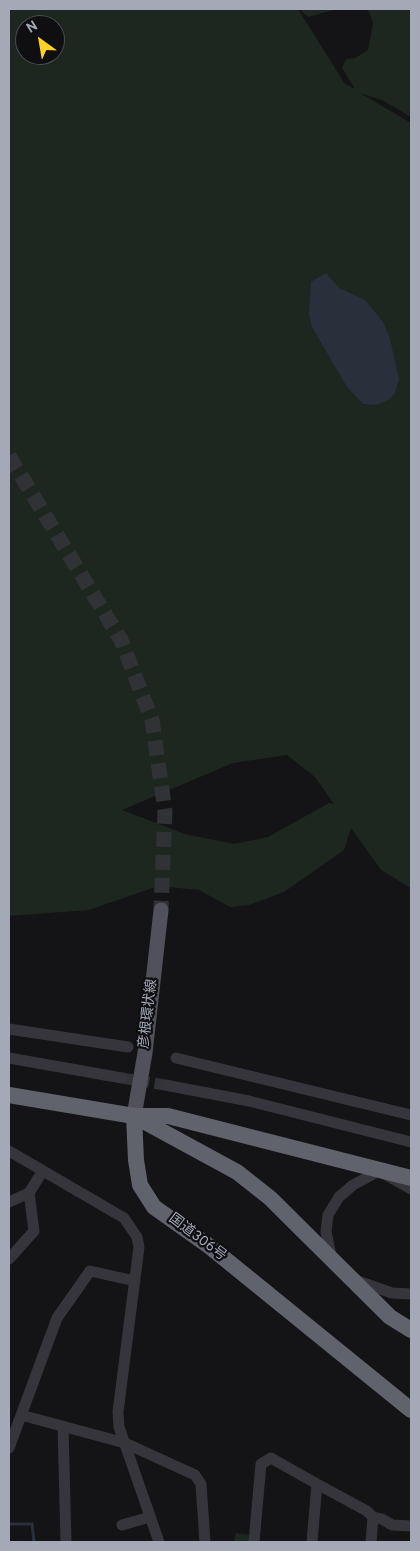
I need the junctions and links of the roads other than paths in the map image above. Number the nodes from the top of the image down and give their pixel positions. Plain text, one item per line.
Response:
1 (161, 910) tunnel mouth
2 (9, 1029) edge
3 (128, 1047) dead end
4 (9, 1058) edge
5 (176, 1058) dead end
6 (122, 1078) tunnel mouth
7 (166, 1085) tunnel mouth
8 (9, 1094) edge
9 (411, 1114) edge
10 (134, 1116) junction
11 (411, 1142) edge
12 (9, 1151) edge
13 (379, 1170) junction
14 (42, 1172) junction
15 (411, 1178) edge
16 (411, 1189) edge
17 (29, 1193) junction
18 (9, 1202) edge
19 (9, 1259) edge
20 (332, 1262) junction
21 (348, 1278) junction
22 (135, 1281) junction
23 (411, 1294) edge
24 (411, 1330) edge
25 (411, 1410) edge
26 (21, 1415) junction
27 (63, 1426) junction
28 (125, 1443) junction
29 (9, 1448) edge
30 (317, 1484) junction
31 (150, 1516) junction
32 (373, 1517) junction
33 (122, 1525) dead end
34 (411, 1526) edge
35 (66, 1542) edge
36 (159, 1542) edge
37 (205, 1542) edge
38 (254, 1542) edge
39 (312, 1542) edge
40 (370, 1542) edge

1 - 10 main road, 彦根環状線
2 - 3 street
4 - 6 street
5 - 9 street
7 - 11 street
8 - 10 highway
10 - 13 highway
10 - 20 highway
10 - 25 highway, 国道306号
12 - 14 street
13 - 15 highway
13 - 16 street
13 - 20 street
14 - 17 street
14 - 22 street
17 - 18 street
17 - 19 street
20 - 21 highway
21 - 23 street
21 - 24 highway
22 - 26 street
22 - 28 street
26 - 27 street
26 - 29 street
27 - 28 street
27 - 35 street
28 - 31 street
28 - 37 street
30 - 32 street
30 - 38 street
30 - 39 street
31 - 33 street
31 - 36 street
32 - 34 street
32 - 40 street

